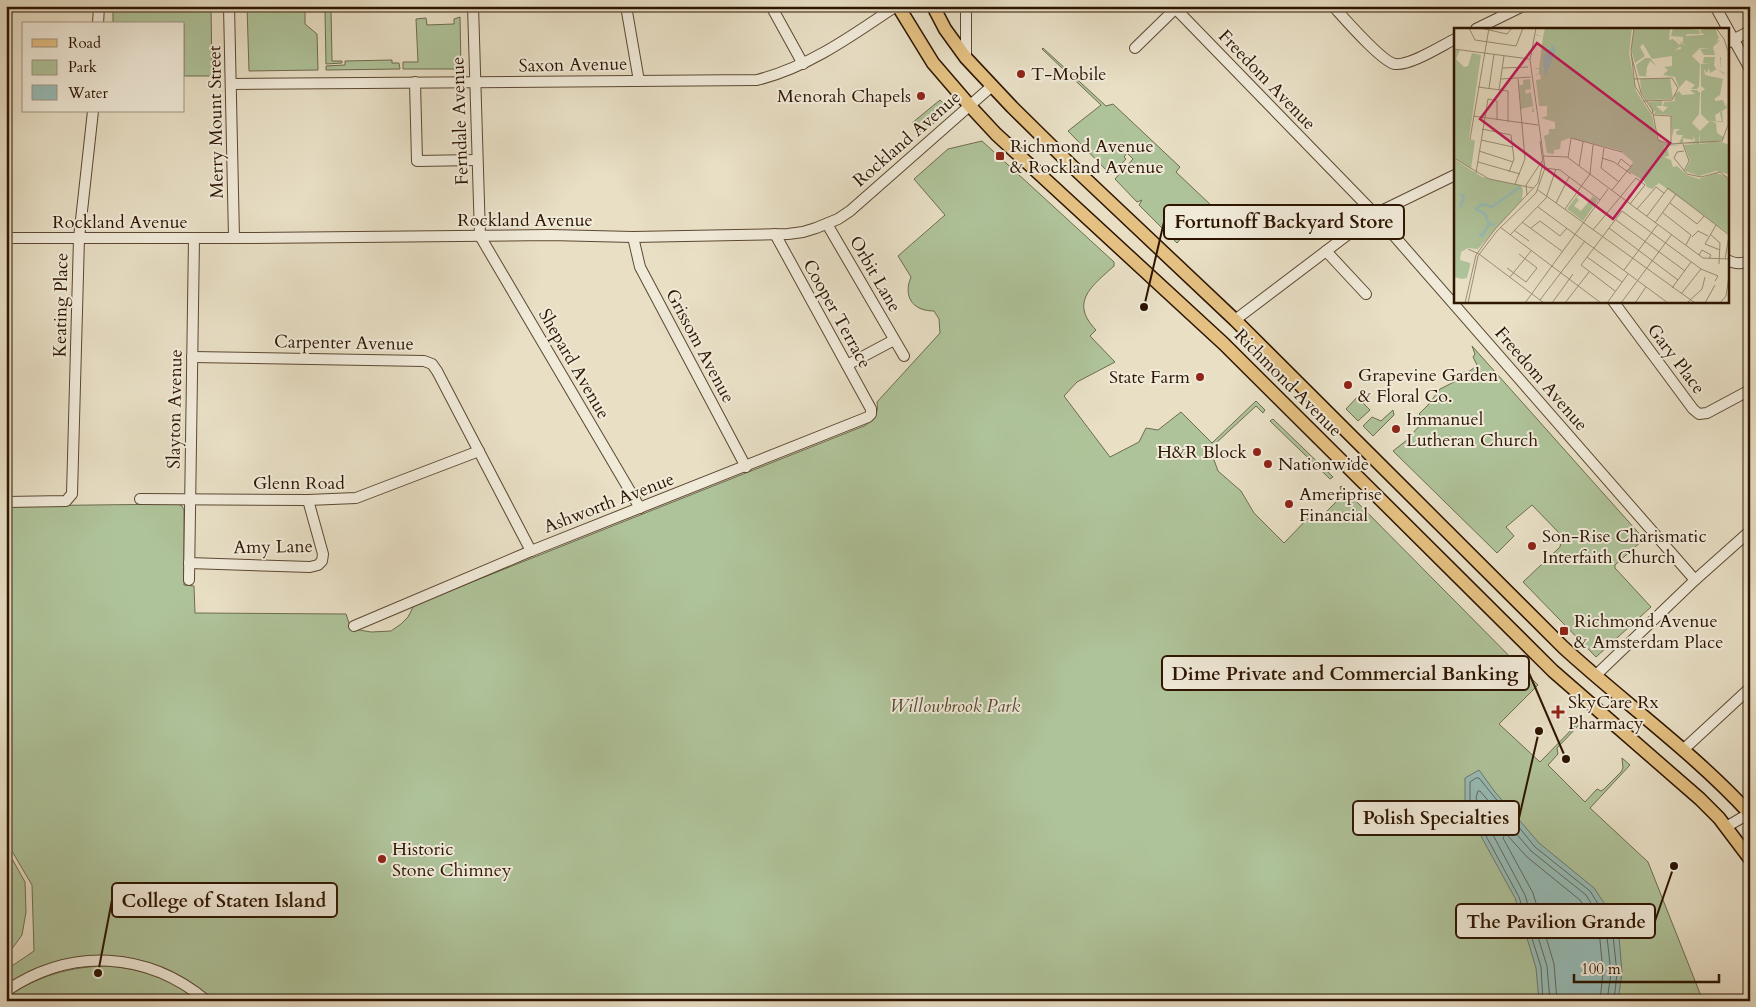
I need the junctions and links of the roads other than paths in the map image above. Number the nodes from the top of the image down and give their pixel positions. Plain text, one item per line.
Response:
1 (99, 6) edge
2 (229, 6) edge
3 (473, 6) edge
4 (626, 6) edge
5 (771, 6) edge
6 (897, 6) edge
7 (933, 6) edge
8 (966, 6) edge
9 (1333, 6) edge
10 (1523, 6) edge
11 (1715, 6) edge
12 (1174, 8) edge
13 (98, 22) edge
14 (1478, 28) edge
15 (1724, 28) edge
16 (1750, 31) edge
17 (1454, 39) edge
18 (1730, 42) edge
19 (1135, 48) dead end
20 (966, 58) junction
21 (803, 64) junction
22 (1750, 69) edge
23 (639, 80) junction
24 (415, 82) junction
25 (475, 82) junction
26 (231, 84) junction
27 (992, 86) junction
28 (970, 106) junction
29 (93, 112) edge
30 (476, 160) junction
31 (1454, 175) edge
32 (1375, 214) junction
33 (827, 224) junction
34 (775, 234) junction
35 (480, 236) junction
36 (633, 237) junction
37 (6, 238) edge
38 (79, 238) junction
39 (194, 238) junction
40 (234, 238) junction
41 (1326, 252) junction
42 (1728, 260) edge
43 (1750, 260) edge
44 (1366, 294) dead end
45 (1613, 302) edge
46 (1235, 320) junction
47 (894, 340) junction
48 (904, 356) dead end
49 (192, 357) junction
50 (847, 365) junction
51 (1750, 390) edge
52 (871, 409) joint
53 (479, 451) junction
54 (746, 467) junction
55 (190, 498) junction
56 (140, 499) dead end
57 (308, 500) junction
58 (6, 502) edge
59 (640, 508) junction
60 (1750, 531) edge
61 (532, 551) junction
62 (190, 563) junction
63 (189, 580) dead end
64 (1695, 580) junction
65 (354, 626) dead end
66 (1595, 676) junction
67 (1750, 688) edge
68 (1684, 749) junction
69 (1750, 813) edge
70 (1726, 827) junction
71 (1750, 859) edge
72 (6, 992) edge
73 (207, 1001) edge

1 - 13 street
2 - 26 street, Merry Mount Street
3 - 25 street, Ferndale Avenue
4 - 23 street
5 - 21 street
6 - 21 street, Saxon Avenue
6 - 28 main road, Richmond Avenue
7 - 20 main road, Richmond Avenue
8 - 20 street
9 - 17 street
10 - 14 street
11 - 15 street
12 - 19 street
12 - 32 street, Freedom Avenue
16 - 18 street
18 - 22 street
20 - 27 main road, Richmond Avenue
21 - 23 street, Saxon Avenue
23 - 25 street, Saxon Avenue
24 - 25 street, Saxon Avenue
24 - 26 street, Saxon Avenue
24 - 30 street
25 - 30 street, Ferndale Avenue
26 - 40 street, Merry Mount Street
27 - 28 street, Rockland Avenue
27 - 46 main road, Richmond Avenue
28 - 33 street, Rockland Avenue
28 - 70 main road, Richmond Avenue
29 - 38 street, Keating Place
30 - 35 street, Ferndale Avenue
31 - 32 street
32 - 41 street
32 - 64 street, Freedom Avenue
33 - 34 street, Rockland Avenue
33 - 47 street, Orbit Lane
34 - 36 street, Rockland Avenue
34 - 50 street, Cooper Terrace
35 - 36 street, Rockland Avenue
35 - 40 street, Rockland Avenue
35 - 59 street, Shepard Avenue
36 - 54 street, Grissom Avenue
37 - 38 street, Rockland Avenue
38 - 39 street, Rockland Avenue
38 - 58 street, Keating Place
39 - 40 street, Rockland Avenue
39 - 49 street, Slayton Avenue
41 - 44 street
41 - 46 street
42 - 43 street
45 - 51 street, Gary Place
46 - 66 main road, Richmond Avenue
47 - 48 street, Orbit Lane
47 - 50 street, Orbit Lane
49 - 53 street, Carpenter Avenue
49 - 55 street, Slayton Avenue
50 - 52 street, Cooper Terrace
52 - 54 street, Ashworth Avenue
53 - 57 street, Glenn Road
53 - 61 street, Carpenter Avenue
54 - 59 street, Ashworth Avenue
55 - 56 street, Glenn Road
55 - 57 street, Glenn Road
55 - 62 street, Slayton Avenue
57 - 62 street, Amy Lane
59 - 61 street, Ashworth Avenue
60 - 64 street
61 - 65 street, Ashworth Avenue
62 - 63 street, Slayton Avenue
64 - 66 street
66 - 68 main road, Richmond Avenue
67 - 68 street
68 - 69 main road, Richmond Avenue
69 - 70 street
70 - 71 main road, Richmond Avenue
72 - 73 street

